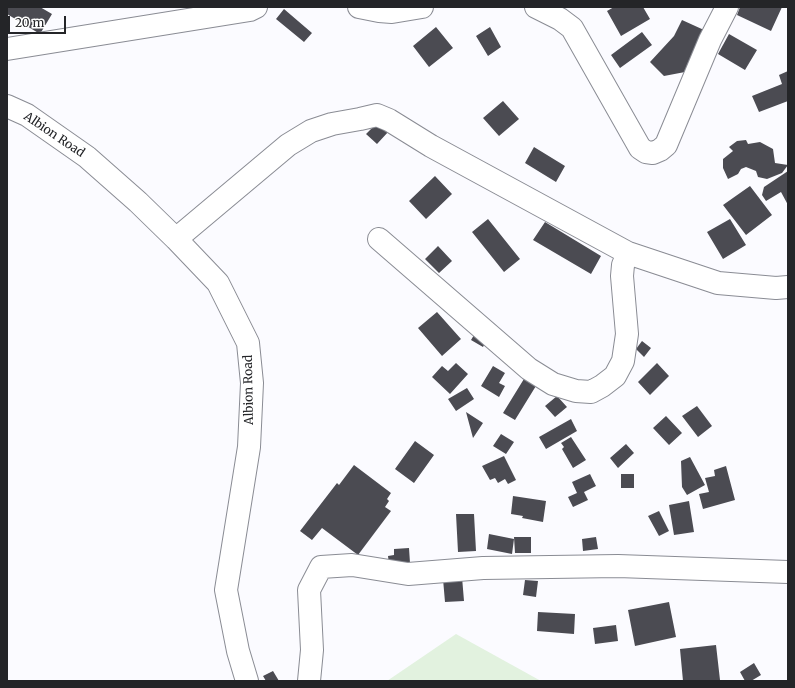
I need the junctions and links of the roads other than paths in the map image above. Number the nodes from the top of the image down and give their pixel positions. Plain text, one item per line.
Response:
1 (256, 7) edge
2 (359, 7) edge
3 (422, 7) edge
4 (536, 7) edge
5 (727, 7) edge
6 (172, 15) edge
7 (7, 49) edge
8 (7, 106) edge
9 (176, 239) junction
10 (379, 239) dead end
11 (628, 253) junction
12 (788, 287) edge
13 (788, 572) edge
14 (247, 681) edge
15 (309, 681) edge

1 - 6 street
2 - 3 street
4 - 5 street
6 - 7 street
8 - 9 street, Albion Road
9 - 11 street
9 - 14 street, Albion Road
10 - 11 street
11 - 12 street
13 - 15 street

